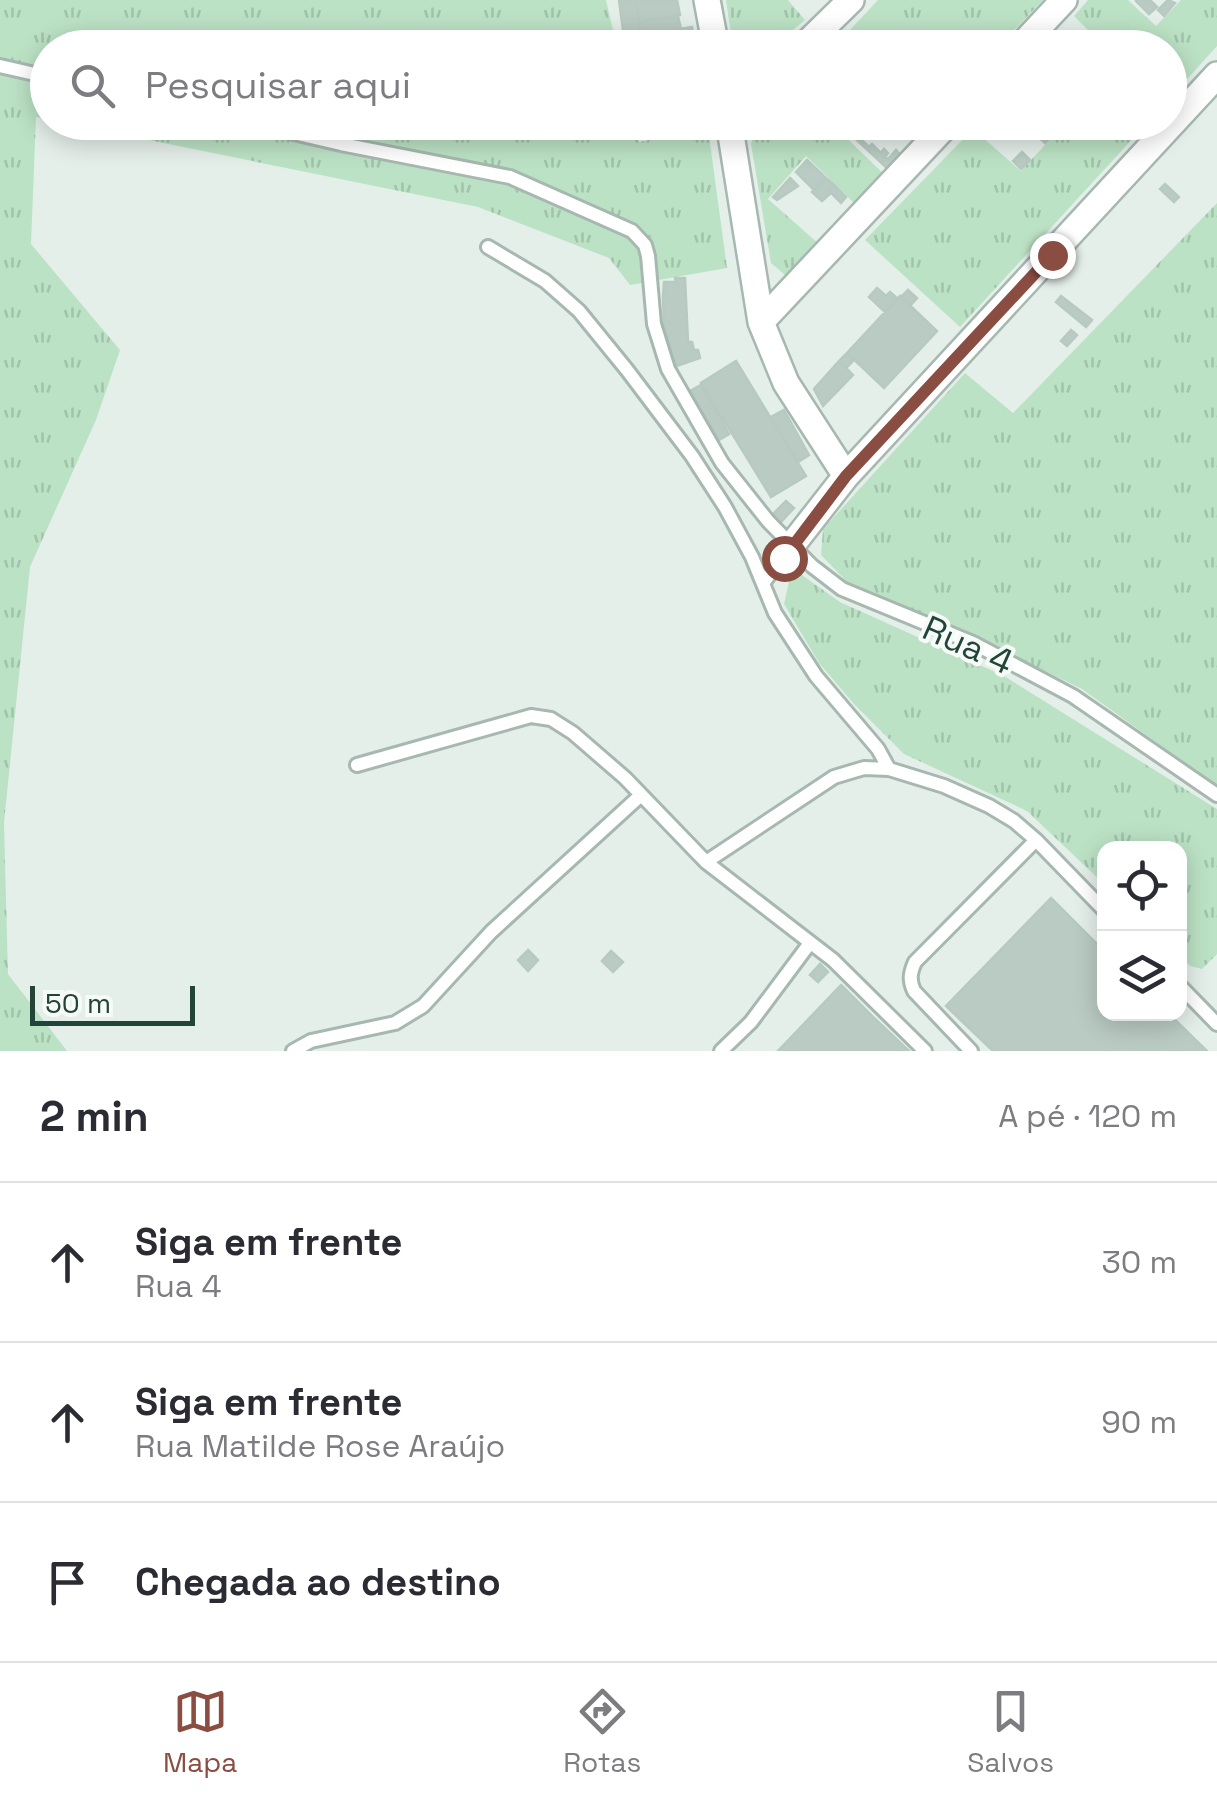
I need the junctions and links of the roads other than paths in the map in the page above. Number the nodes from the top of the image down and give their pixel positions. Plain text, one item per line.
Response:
1 (708, 0) edge
2 (851, 0) edge
3 (1064, 0) edge
4 (713, 30) edge
5 (820, 30) edge
6 (1036, 30) edge
7 (0, 66) edge
8 (30, 73) edge
9 (1217, 75) edge
10 (1187, 107) edge
11 (325, 140) edge
12 (732, 140) edge
13 (931, 140) edge
14 (1157, 140) edge
15 (488, 247) dead end
16 (760, 322) junction
17 (846, 476) junction
18 (792, 545) junction
19 (762, 583) junction
20 (357, 765) dead end
21 (890, 769) junction
22 (641, 795) junction
23 (1217, 795) edge
24 (1036, 840) junction
25 (706, 862) junction
26 (1097, 903) edge
27 (810, 943) junction
28 (1187, 993) edge
29 (1217, 1024) edge
30 (293, 1051) edge
31 (721, 1051) edge
32 (925, 1051) edge
33 (971, 1051) edge

1 - 4 street
2 - 5 street
3 - 6 street
7 - 8 lane
9 - 10 street
11 - 18 lane, Rua 4
12 - 16 street
13 - 16 street
14 - 17 street
15 - 19 lane
16 - 17 street
17 - 18 street
18 - 19 lane
18 - 23 lane, Rua 4
19 - 21 lane
20 - 22 lane
21 - 24 lane
21 - 25 lane
22 - 25 lane
22 - 30 lane
24 - 26 lane
24 - 33 lane
25 - 27 lane
27 - 31 lane
27 - 32 lane
28 - 29 lane

